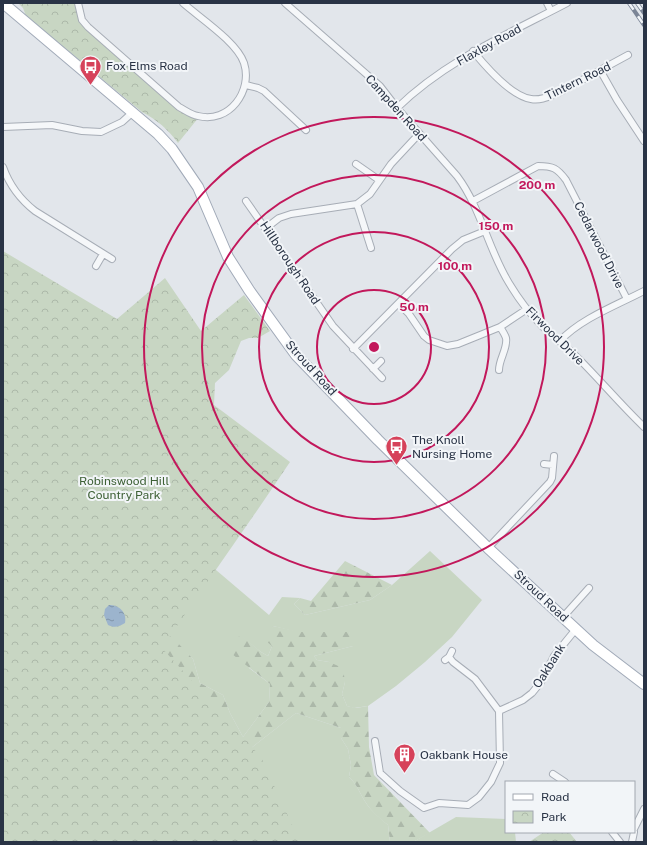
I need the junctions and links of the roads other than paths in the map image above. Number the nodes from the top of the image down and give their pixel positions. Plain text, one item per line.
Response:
1 (3, 3) edge
2 (78, 3) edge
3 (183, 3) edge
4 (285, 3) edge
5 (547, 3) edge
6 (566, 3) edge
7 (190, 5) edge
8 (551, 11) junction
9 (473, 51) junction
10 (628, 55) dead end
11 (600, 70) junction
12 (246, 85) junction
13 (397, 108) junction
14 (133, 112) junction
15 (3, 127) edge
16 (306, 130) dead end
17 (419, 134) junction
18 (644, 141) edge
19 (356, 164) dead end
20 (3, 167) edge
21 (379, 180) junction
22 (246, 201) dead end
23 (473, 201) junction
24 (357, 204) junction
25 (476, 210) joint
26 (266, 228) junction
27 (485, 231) junction
28 (371, 248) dead end
29 (103, 254) junction
30 (112, 259) dead end
31 (96, 266) dead end
32 (644, 291) edge
33 (627, 300) junction
34 (399, 304) junction
35 (527, 309) junction
36 (500, 327) junction
37 (560, 341) junction
38 (353, 349) junction
39 (381, 361) dead end
40 (499, 367) dead end
41 (373, 369) junction
42 (382, 378) dead end
43 (644, 427) edge
44 (554, 456) dead end
45 (544, 464) dead end
46 (553, 465) junction
47 (488, 548) junction
48 (589, 588) dead end
49 (563, 617) junction
50 (576, 629) junction
51 (452, 651) dead end
52 (644, 684) edge
53 (499, 711) junction
54 (374, 741) dead end
55 (553, 774) dead end
56 (564, 781) edge
57 (644, 809) edge
58 (635, 827) edge
59 (613, 833) edge
60 (620, 842) edge

1 - 14 main road, Stroud Road
2 - 12 street
3 - 7 street
4 - 13 street, Campden Road
5 - 8 street
6 - 8 street, Flaxley Road
7 - 12 street
8 - 9 street, Flaxley Road
9 - 11 street, Tintern Road
9 - 13 street, Flaxley Road
10 - 11 street, Tintern Road
11 - 18 street
12 - 16 street
13 - 17 street, Campden Road
14 - 15 street
14 - 47 main road, Stroud Road
17 - 21 street
17 - 23 street, Campden Road
19 - 21 street
20 - 29 street
21 - 24 street
22 - 26 street, Hillborough Road
23 - 25 street, Campden Road
23 - 33 street, Cedarwood Drive
24 - 26 street
24 - 28 street
25 - 27 street, Firwood Drive
26 - 38 street, Hillborough Road
27 - 34 street
27 - 35 street, Firwood Drive
29 - 30 street
29 - 31 street
32 - 33 street
33 - 37 street
34 - 36 street
34 - 38 street
35 - 36 street
35 - 37 street, Firwood Drive
36 - 40 street
37 - 43 street, Firwood Drive
38 - 41 street, Hillborough Road
39 - 41 street
41 - 42 street, Hillborough Road
44 - 46 street
45 - 46 street
46 - 47 street
47 - 49 main road, Stroud Road
48 - 49 street
49 - 50 main road, Stroud Road
50 - 52 main road, Stroud Road
50 - 53 street, Oakbank
51 - 53 street
53 - 54 street
55 - 56 street
57 - 58 street
59 - 60 street

